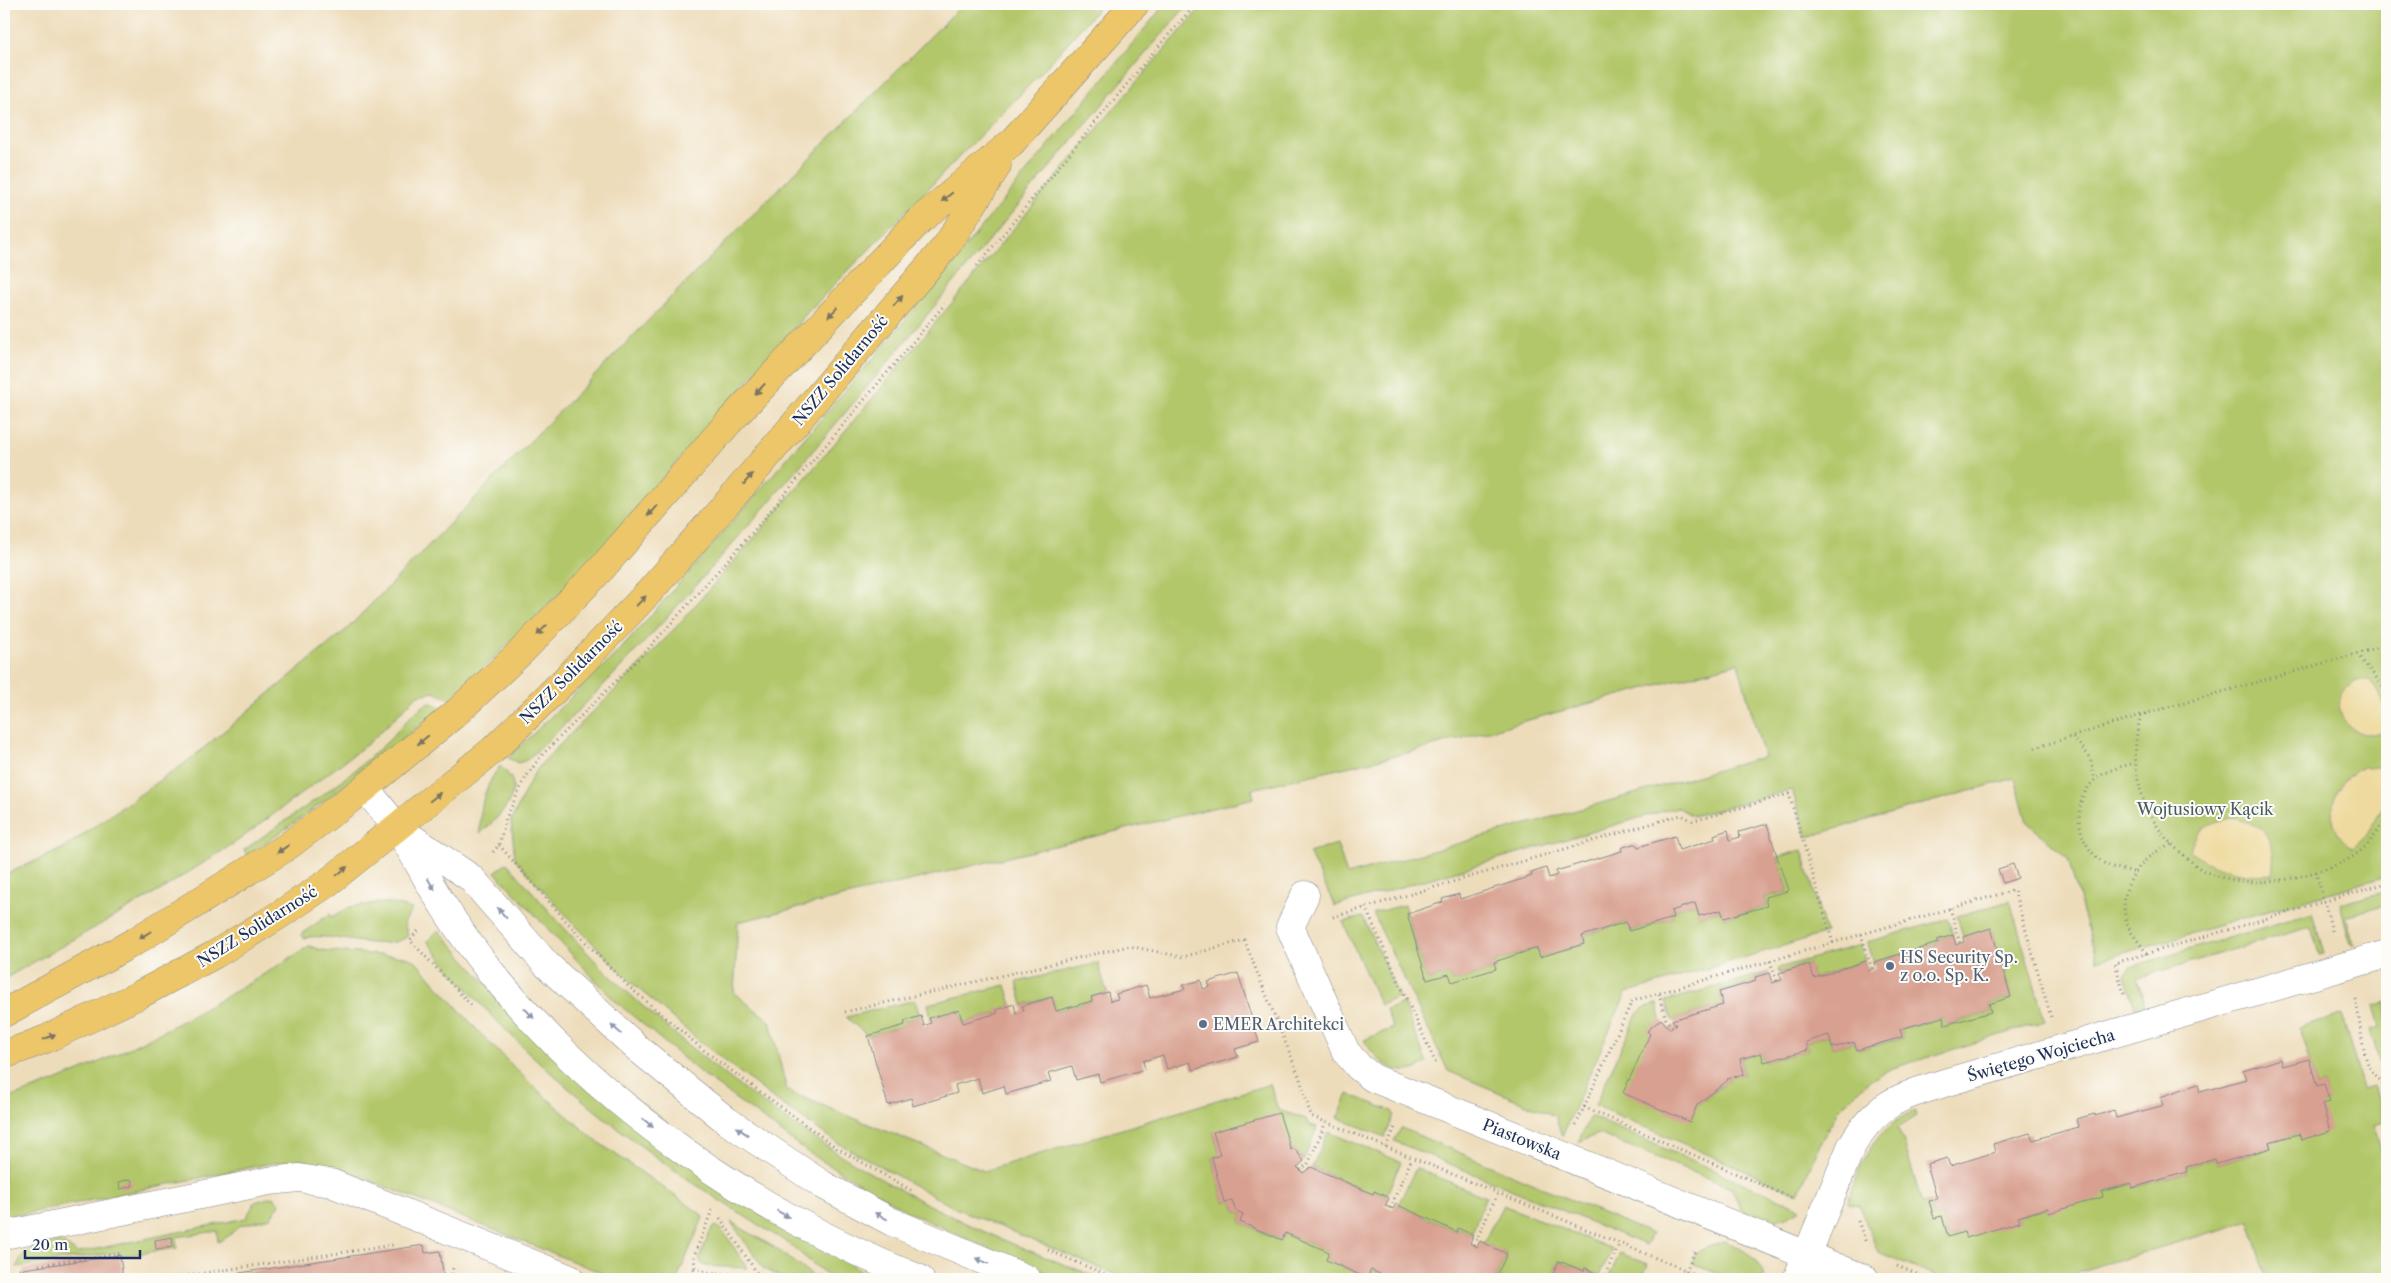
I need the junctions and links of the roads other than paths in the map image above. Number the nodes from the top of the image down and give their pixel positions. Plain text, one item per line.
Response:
1 (1135, 4) edge
2 (1011, 143) junction
3 (364, 788) junction
4 (397, 828) junction
5 (1305, 895) dead end
6 (2387, 954) edge
7 (4, 1012) edge
8 (4, 1055) edge
9 (4, 1235) edge
10 (925, 1236) junction
11 (1802, 1267) edge
12 (912, 1278) edge
13 (570, 1279) edge
14 (1028, 1279) edge
15 (1865, 1279) edge

1 - 2 main road, NSZZ Solidarność
2 -> 3 main road, NSZZ Solidarność
4 -> 2 main road, NSZZ Solidarność
3 - 4 street
3 -> 7 main road, NSZZ Solidarność
8 -> 4 main road, NSZZ Solidarność
10 -> 4 street
4 -> 12 street
5 - 11 street, Piastowska
6 - 11 street, Świętego Wojciecha
9 - 13 street
10 - 12 street
14 -> 10 street
11 - 15 street, Piastowska

